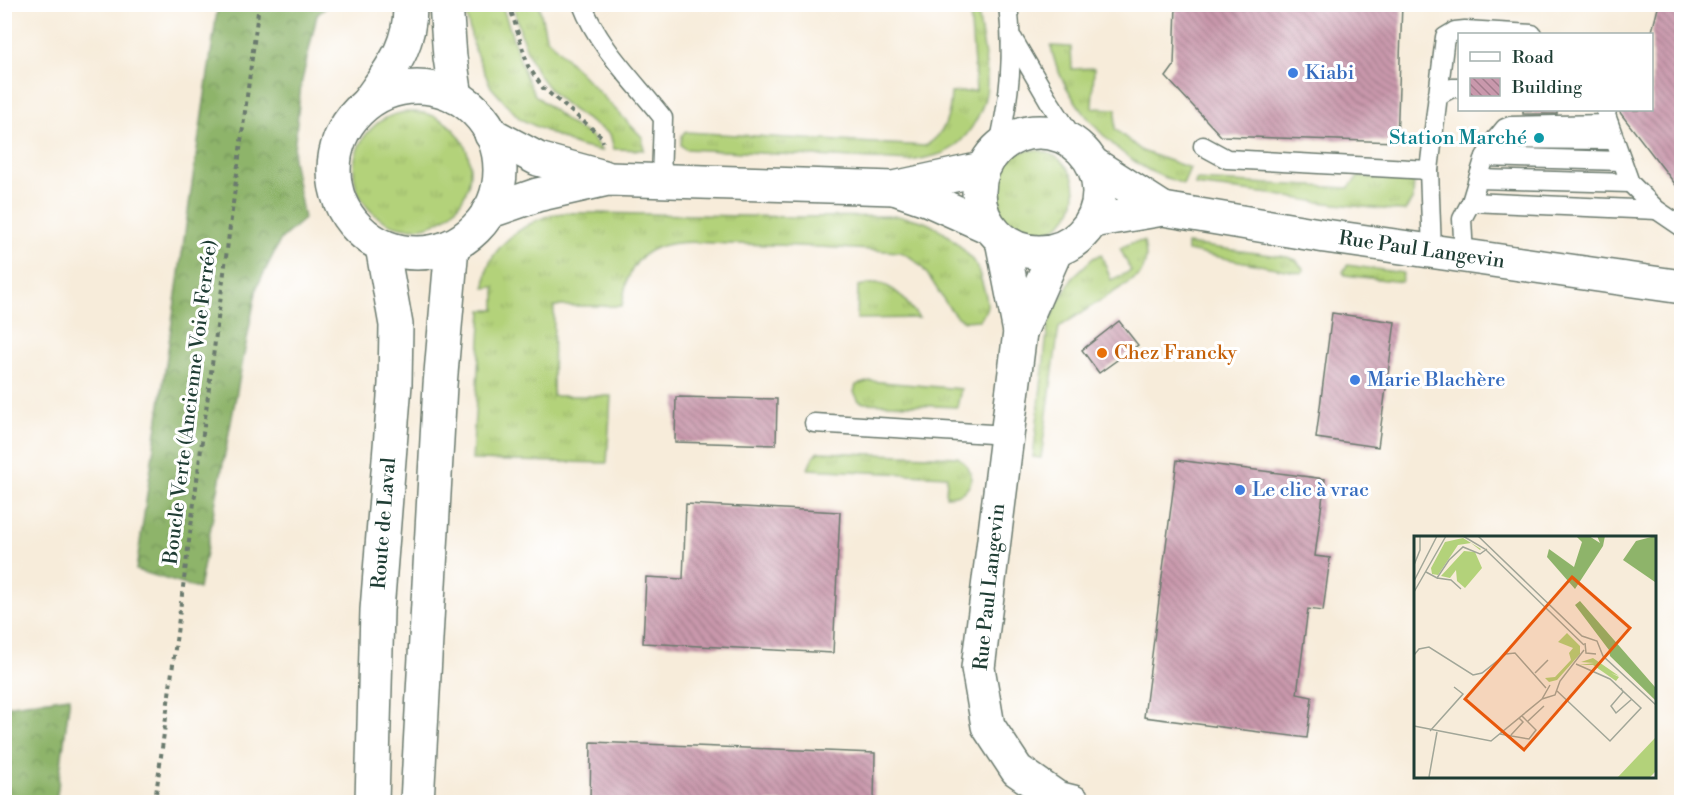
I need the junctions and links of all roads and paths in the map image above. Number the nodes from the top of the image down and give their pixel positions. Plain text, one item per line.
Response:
1 (259, 4) edge
2 (410, 4) edge
3 (446, 4) edge
4 (509, 4) edge
5 (582, 4) edge
6 (1008, 4) edge
7 (1515, 33) edge
8 (1012, 37) junction
9 (1458, 88) edge
10 (1437, 96) junction
11 (456, 97) junction
12 (368, 102) junction
13 (1610, 125) edge
14 (491, 134) junction
15 (1203, 146) dead end
16 (605, 147) dead end
17 (1085, 154) junction
18 (990, 157) junction
19 (1485, 157) junction
20 (1622, 161) junction
21 (1429, 170) junction
22 (608, 179) junction
23 (1478, 179) junction
24 (661, 180) junction
25 (1630, 183) junction
26 (894, 188) junction
27 (1471, 202) junction
28 (1163, 209) junction
29 (1657, 210) junction
30 (488, 212) junction
31 (1092, 222) junction
32 (1682, 227) edge
33 (996, 233) junction
34 (382, 246) junction
35 (452, 246) junction
36 (1056, 250) junction
37 (1432, 251) junction
38 (1464, 256) junction
39 (1682, 287) edge
40 (1020, 332) junction
41 (814, 423) dead end
42 (1007, 435) junction
43 (154, 802) edge
44 (372, 802) edge
45 (417, 802) edge
46 (1073, 802) edge

1 - 43 path, Boucle Verte (Ancienne Voie Ferrée)
2 - 12 street
3 - 11 street
4 - 16 path
5 - 24 lane
6 - 8 lane
7 - 10 lane
8 - 17 lane
8 - 18 lane
9 - 10 lane
10 - 21 lane
11 - 12 street
11 - 14 street
12 - 34 street
13 - 19 lane
13 - 20 lane
14 - 22 street
14 - 30 street
15 - 21 lane
17 - 18 street
17 - 28 street, Rue Paul Langevin
17 - 31 street
18 - 26 street
18 - 33 street
19 - 20 lane
19 - 23 lane
20 - 25 lane
21 - 37 lane
22 - 24 street
22 - 30 street
23 - 25 lane
23 - 27 lane
24 - 26 street
25 - 29 lane
26 - 33 street
27 - 29 lane
27 - 38 lane
28 - 31 street, Rue Paul Langevin
28 - 37 street, Rue Paul Langevin
29 - 32 lane
30 - 35 street
31 - 36 street
33 - 36 street
33 - 40 street, Rue Paul Langevin
34 - 35 street
34 - 44 street, Route de Laval
35 - 45 street
36 - 40 street, Rue Paul Langevin
37 - 38 street, Rue Paul Langevin
38 - 39 street, Rue Paul Langevin
40 - 42 street, Rue Paul Langevin
41 - 42 lane
42 - 46 street, Rue Paul Langevin

